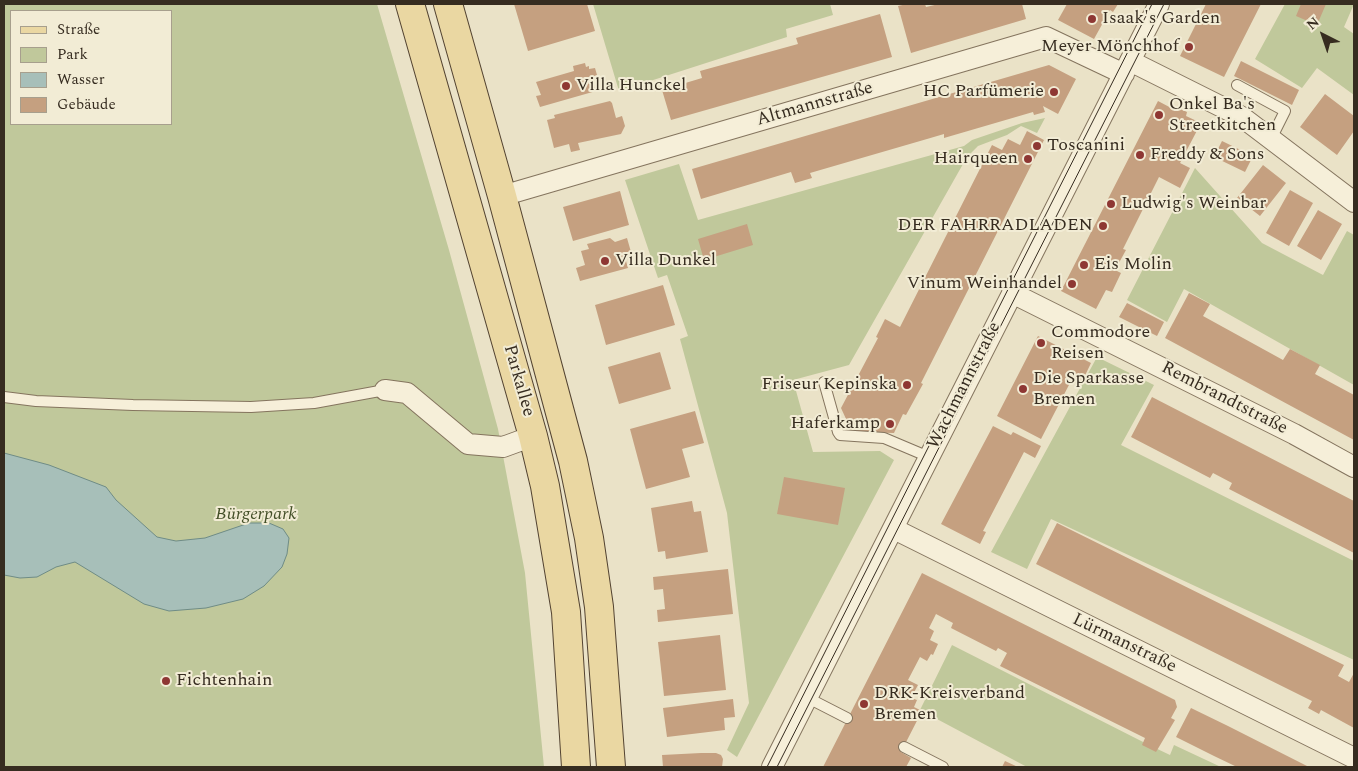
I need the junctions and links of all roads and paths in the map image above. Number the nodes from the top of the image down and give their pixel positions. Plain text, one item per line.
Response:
1 (410, 4) edge
2 (448, 4) edge
3 (1159, 4) edge
4 (1127, 68) junction
5 (1237, 85) dead end
6 (1271, 139) junction
7 (502, 196) junction
8 (1354, 202) edge
9 (1012, 293) junction
10 (824, 382) dead end
11 (385, 390) joint
12 (4, 397) edge
13 (534, 436) junction
14 (930, 457) junction
15 (1354, 467) edge
16 (894, 529) junction
17 (808, 698) junction
18 (847, 718) dead end
19 (904, 747) dead end
20 (1354, 758) edge
21 (576, 767) edge
22 (610, 767) edge
23 (772, 767) edge
24 (943, 767) edge

1 - 13 main road, Parkallee
2 - 7 main road, Parkallee
3 - 4 street, Wachmannstraße
4 - 6 street, Altmannstraße
4 - 7 street, Altmannstraße
4 - 9 street, Wachmannstraße
5 - 6 lane
6 - 8 street, Altmannstraße
7 - 22 main road, Parkallee
9 - 14 street, Wachmannstraße
9 - 15 street, Rembrandtstraße
10 - 14 lane
11 - 12 lane
11 - 13 street
13 - 21 main road, Parkallee
14 - 16 street, Wachmannstraße
16 - 17 street, Wachmannstraße
16 - 20 street, Lürmanstraße
17 - 18 lane
17 - 23 street, Wachmannstraße
19 - 24 lane

